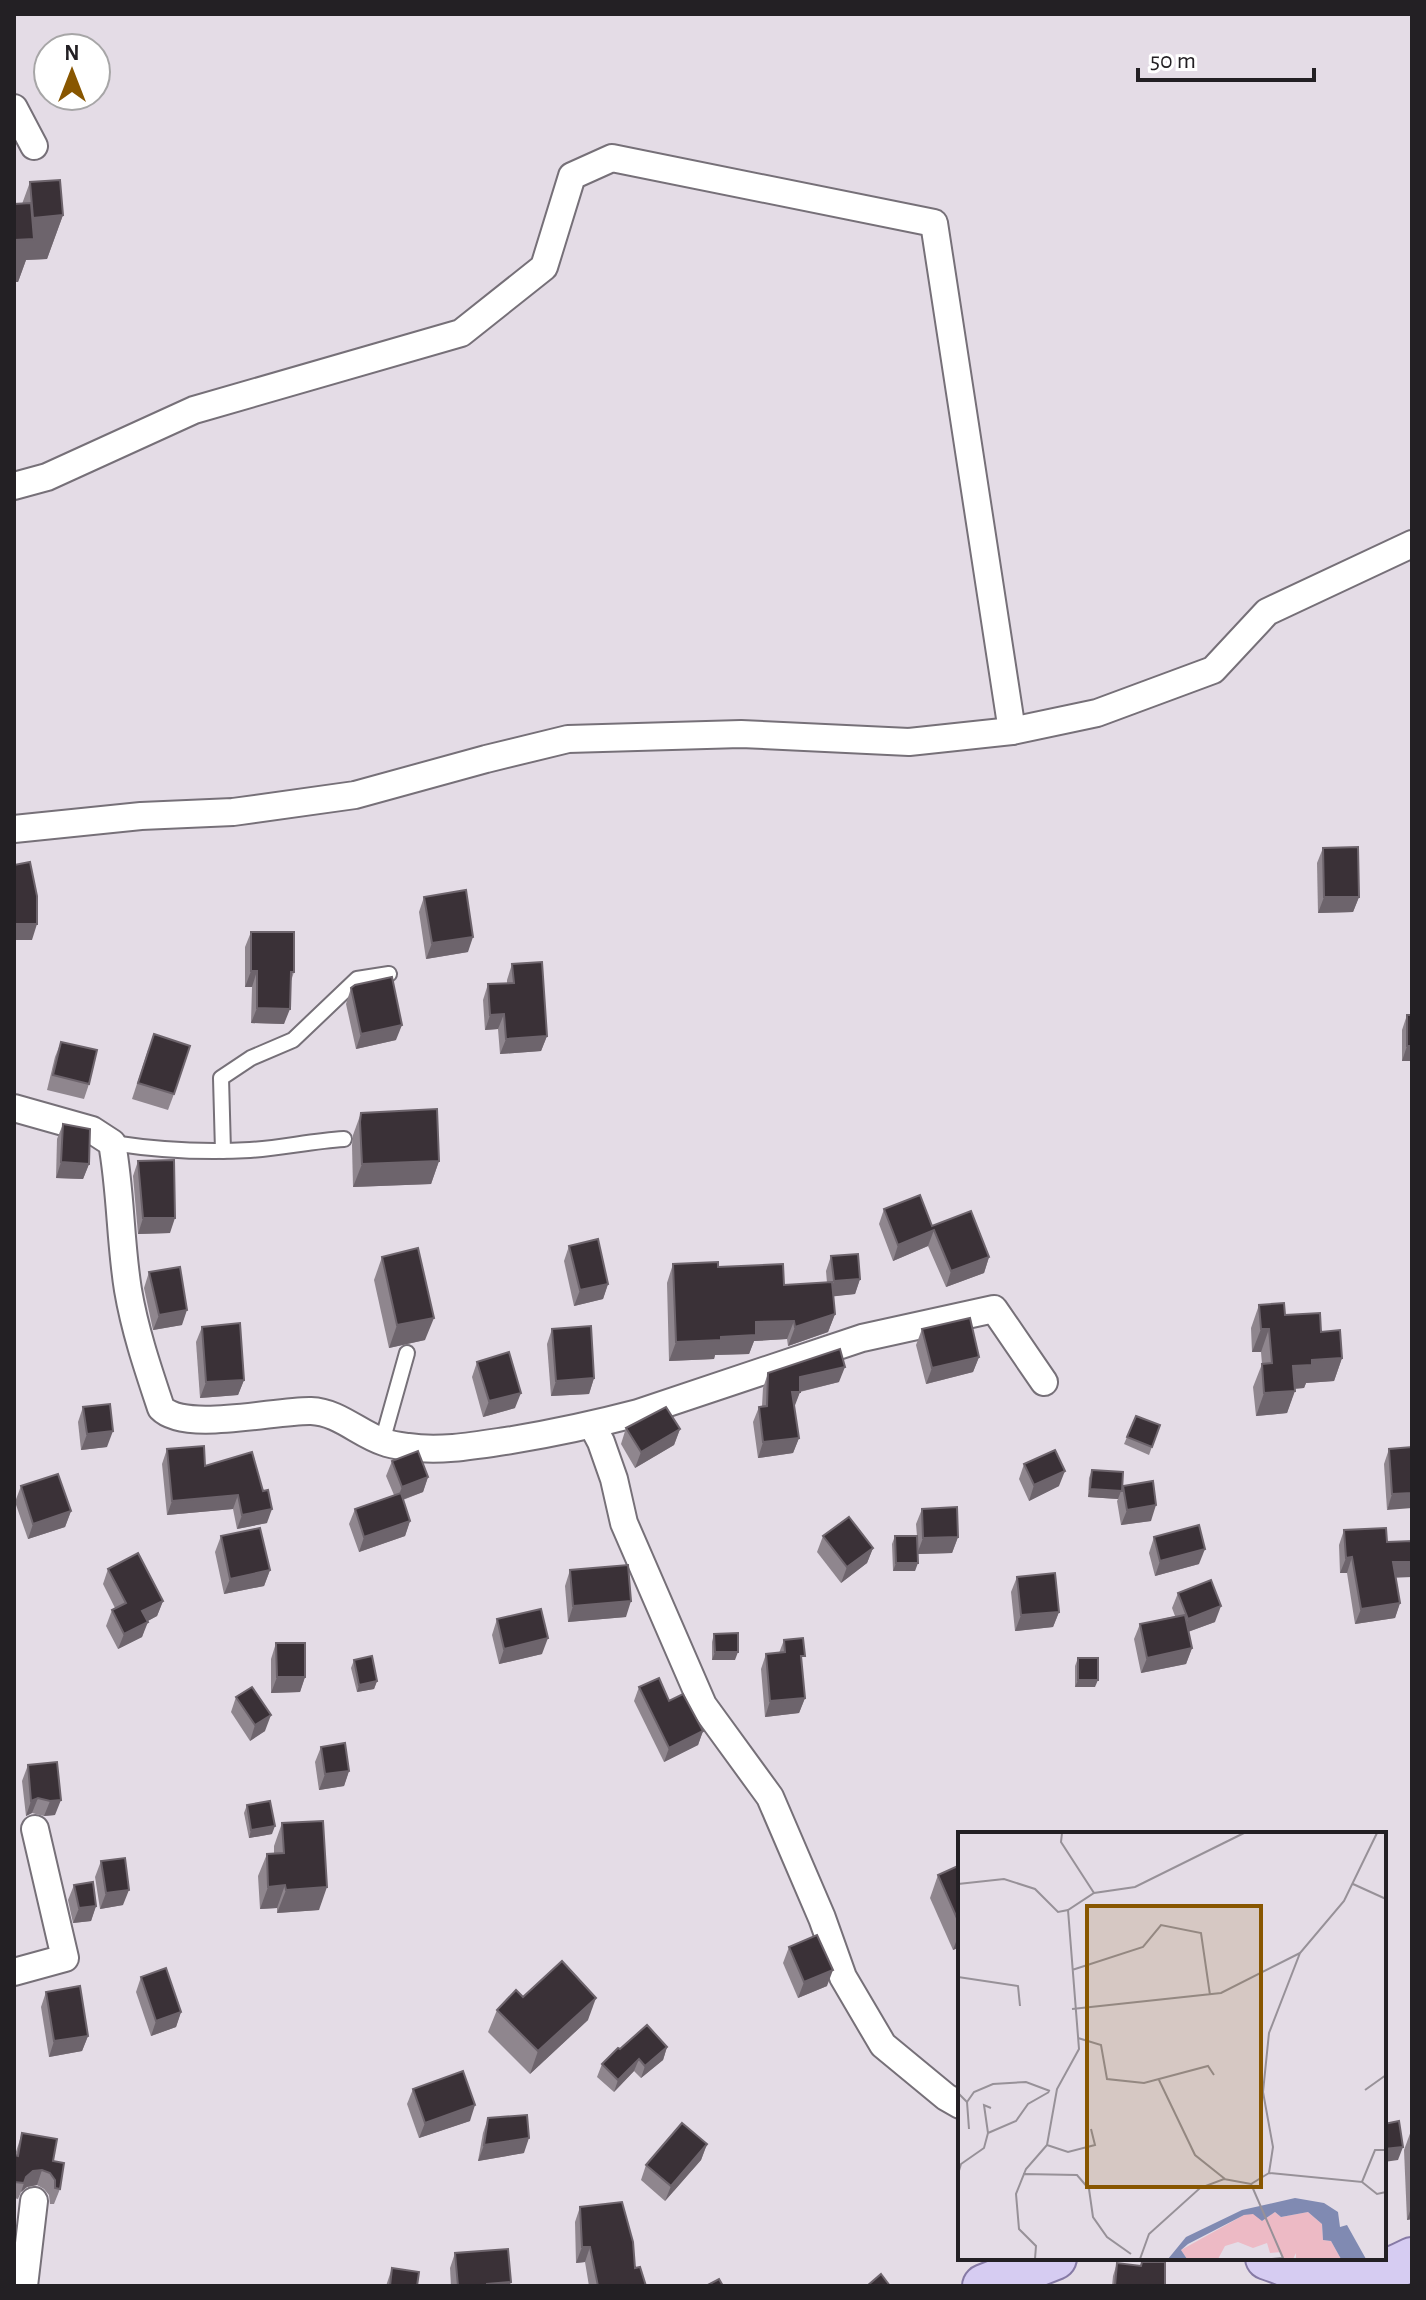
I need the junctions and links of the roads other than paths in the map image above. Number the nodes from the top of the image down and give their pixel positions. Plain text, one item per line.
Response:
1 (14, 108) edge
2 (34, 146) dead end
3 (14, 486) edge
4 (1412, 544) edge
5 (1012, 731) junction
6 (14, 829) edge
7 (389, 974) edge
8 (14, 1108) edge
9 (344, 1139) dead end
10 (112, 1143) junction
11 (223, 1151) junction
12 (407, 1353) dead end
13 (1044, 1382) dead end
14 (592, 1425) junction
15 (382, 1442) junction
16 (35, 1829) dead end
17 (14, 1972) edge
18 (958, 2104) edge
19 (34, 2201) dead end
20 (1412, 2259) edge
21 (1050, 2260) edge
22 (1273, 2260) edge
23 (1348, 2283) edge
24 (24, 2286) edge
25 (984, 2286) edge

1 - 2 street
3 - 5 street
4 - 5 street
5 - 6 street
7 - 11 lane
8 - 10 street
9 - 11 lane
10 - 11 lane
10 - 15 street
12 - 15 lane
13 - 14 street
14 - 15 street
14 - 18 street
16 - 17 street
19 - 24 street
20 - 23 main road
21 - 25 main road
22 - 23 main road

